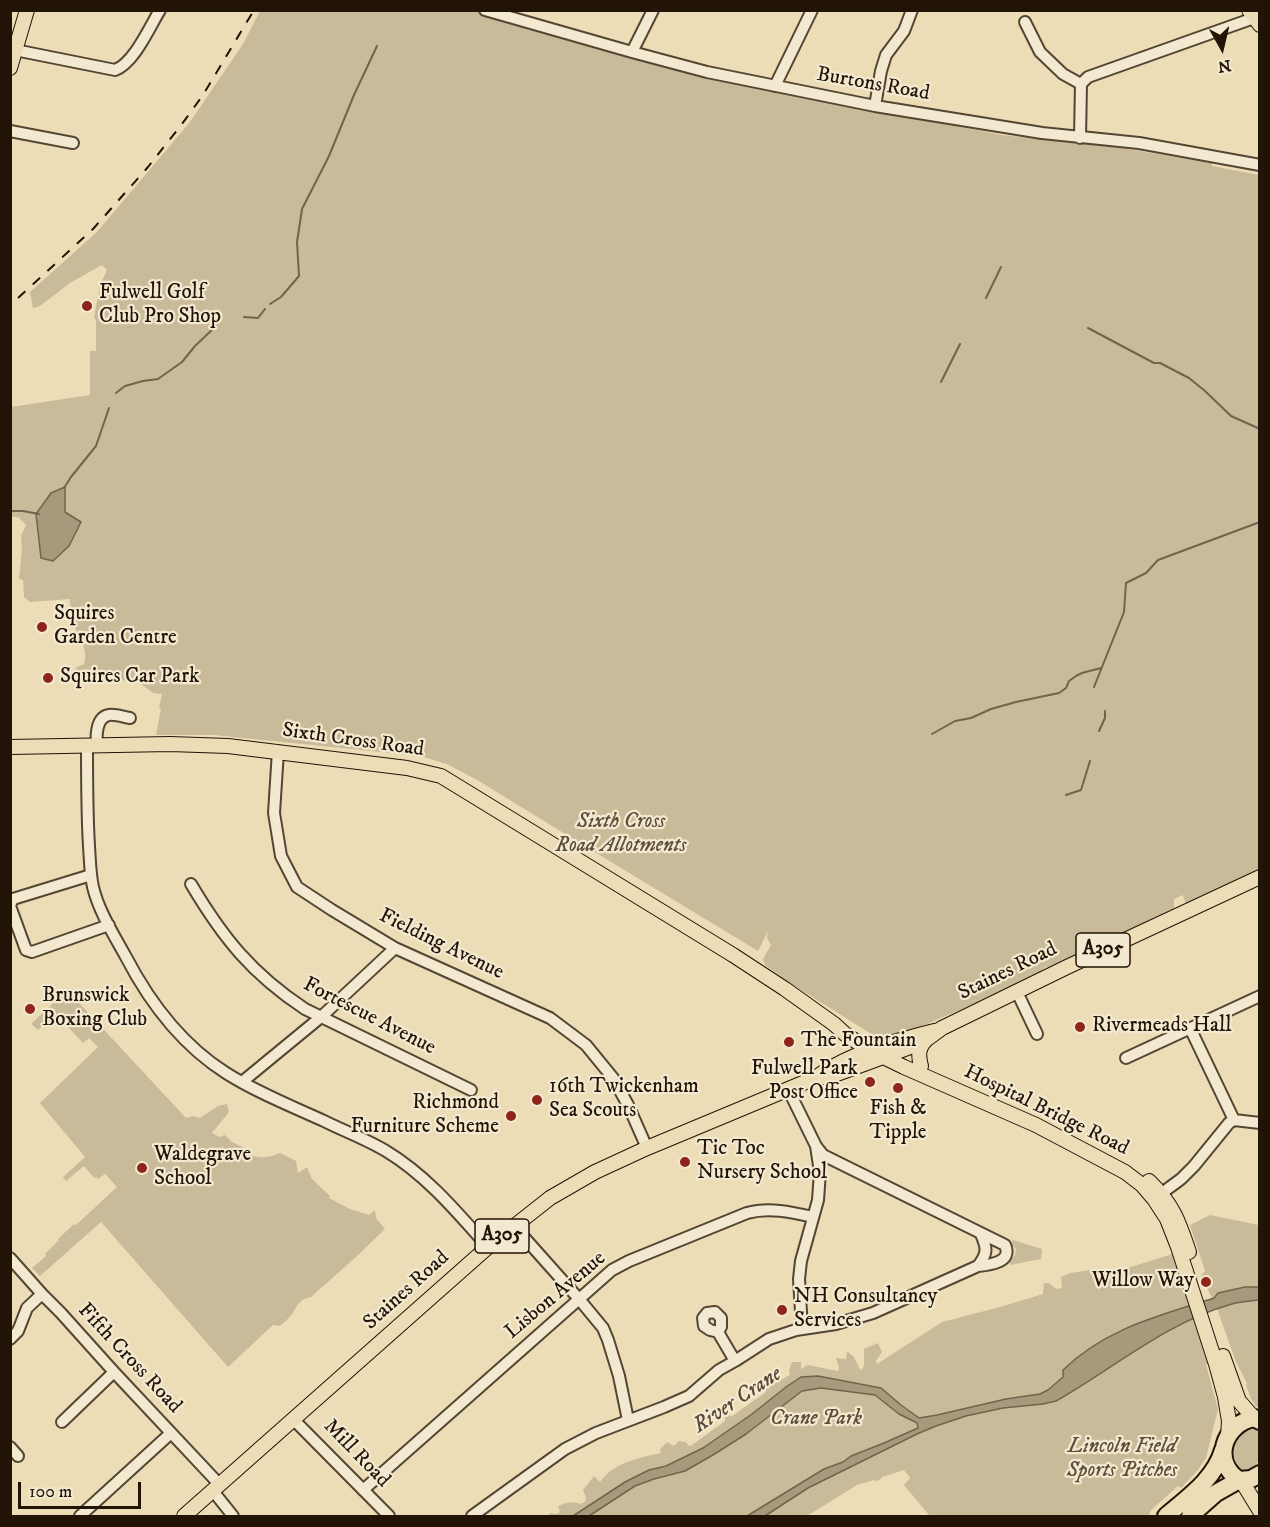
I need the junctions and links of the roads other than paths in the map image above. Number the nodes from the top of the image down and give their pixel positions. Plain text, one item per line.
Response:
1 (27, 10) edge
2 (160, 10) edge
3 (485, 10) edge
4 (653, 10) edge
5 (812, 10) edge
6 (912, 10) edge
7 (508, 14) edge
8 (1254, 18) edge
9 (1024, 21) dead end
10 (15, 50) junction
11 (632, 52) junction
12 (10, 68) edge
13 (1081, 84) junction
14 (776, 86) junction
15 (875, 106) junction
16 (10, 131) edge
17 (1080, 138) junction
18 (73, 142) dead end
19 (1260, 165) edge
20 (130, 718) dead end
21 (92, 746) junction
22 (10, 747) edge
23 (278, 751) junction
24 (91, 875) junction
25 (1260, 877) edge
26 (191, 884) dead end
27 (10, 906) edge
28 (109, 925) junction
29 (395, 948) junction
30 (1017, 992) junction
31 (1260, 996) edge
32 (321, 1017) junction
33 (834, 1024) junction
34 (1190, 1028) junction
35 (939, 1030) junction
36 (845, 1034) junction
37 (1037, 1034) dead end
38 (927, 1040) junction
39 (881, 1052) junction
40 (1126, 1058) dead end
41 (845, 1060) junction
42 (921, 1066) junction
43 (815, 1078) junction
44 (242, 1082) junction
45 (788, 1089) junction
46 (471, 1090) dead end
47 (981, 1096) junction
48 (1234, 1120) junction
49 (1260, 1123) edge
50 (816, 1146) junction
51 (647, 1148) junction
52 (1158, 1196) junction
53 (813, 1217) junction
54 (514, 1226) junction
55 (981, 1234) junction
56 (488, 1247) junction
57 (10, 1258) edge
58 (978, 1266) junction
59 (42, 1294) junction
60 (579, 1299) junction
61 (1208, 1325) junction
62 (802, 1328) junction
63 (718, 1332) dead end
64 (10, 1339) edge
65 (735, 1361) junction
66 (114, 1372) junction
67 (1257, 1419) edge
68 (294, 1420) junction
69 (628, 1420) junction
70 (62, 1422) dead end
71 (171, 1433) junction
72 (1226, 1443) junction
73 (1260, 1474) edge
74 (1240, 1480) junction
75 (216, 1488) junction
76 (363, 1490) junction
77 (1260, 1511) edge
78 (80, 1516) edge
79 (184, 1516) edge
80 (233, 1516) edge
81 (389, 1516) edge
82 (472, 1516) edge
83 (1166, 1516) edge
84 (1190, 1516) edge

1 - 10 main road
2 - 10 street
3 - 7 street, Burtons Road
4 - 11 street
5 - 14 street
6 - 15 street
7 - 11 street, Burtons Road
8 - 13 street
9 - 13 street
10 - 12 main road
11 - 14 street, Burtons Road
13 - 17 street
14 - 15 street, Burtons Road
15 - 17 street, Burtons Road
16 - 18 street
17 - 19 street, Burtons Road
20 - 21 street
21 - 22 main road, Sixth Cross Road
21 - 23 main road, Sixth Cross Road
21 - 24 street
23 - 29 street, Fielding Avenue
23 - 33 main road, Sixth Cross Road
24 - 27 street
24 - 28 street
25 - 30 main road, Staines Road / A305
26 - 32 street, Fortescue Avenue
27 - 28 street
28 - 44 street
29 - 32 street
29 - 51 street, Fielding Avenue
30 - 35 main road, Staines Road / A305
30 - 37 street
31 - 34 street
32 - 44 street
32 - 46 street, Fortescue Avenue
33 - 36 main road, Sixth Cross Road
33 - 39 main road, Sixth Cross Road
34 - 40 street
34 - 48 street
35 - 38 main road, Staines Road / A305
35 - 39 main road, Staines Road / A305
36 - 39 main road, Sixth Cross Road
36 - 41 main road
38 - 39 main road, Staines Road / A305
38 - 42 main road
39 - 41 main road, Staines Road / A305
39 - 42 main road, Hospital Bridge Road
39 - 43 main road, Staines Road / A305
39 - 47 main road, Hospital Bridge Road
41 - 43 main road, Staines Road / A305
42 - 47 main road, Hospital Bridge Road
43 - 45 main road, Staines Road / A305
44 - 56 street
45 - 50 street
45 - 51 main road, Staines Road / A305
47 - 52 main road, Hospital Bridge Road
48 - 49 street
48 - 52 street
50 - 53 street
50 - 55 street
51 - 54 main road, Staines Road / A305
52 - 61 main road, Hospital Bridge Road
53 - 60 street, Lisbon Avenue
53 - 62 street
54 - 56 main road, Staines Road / A305
54 - 60 street
55 - 58 street
55 - 58 street
56 - 68 main road, Staines Road / A305
57 - 59 street, Fifth Cross Road
58 - 62 street
59 - 64 street
59 - 66 street, Fifth Cross Road
60 - 69 street
60 - 76 street, Lisbon Avenue
61 - 67 main road, Hospital Bridge Road
61 - 72 main road, Hospital Bridge Road
62 - 65 street
63 - 65 street
65 - 69 street
66 - 70 street
66 - 71 street, Fifth Cross Road
67 - 72 highway
68 - 75 main road, Staines Road / A305
68 - 76 street, Mill Road
69 - 82 street
71 - 75 street, Fifth Cross Road
71 - 78 street
72 - 74 highway
72 - 83 highway
73 - 74 highway
74 - 77 main road
74 - 84 highway
75 - 79 main road, Staines Road / A305
75 - 80 street, Fifth Cross Road
76 - 81 street, Mill Road

